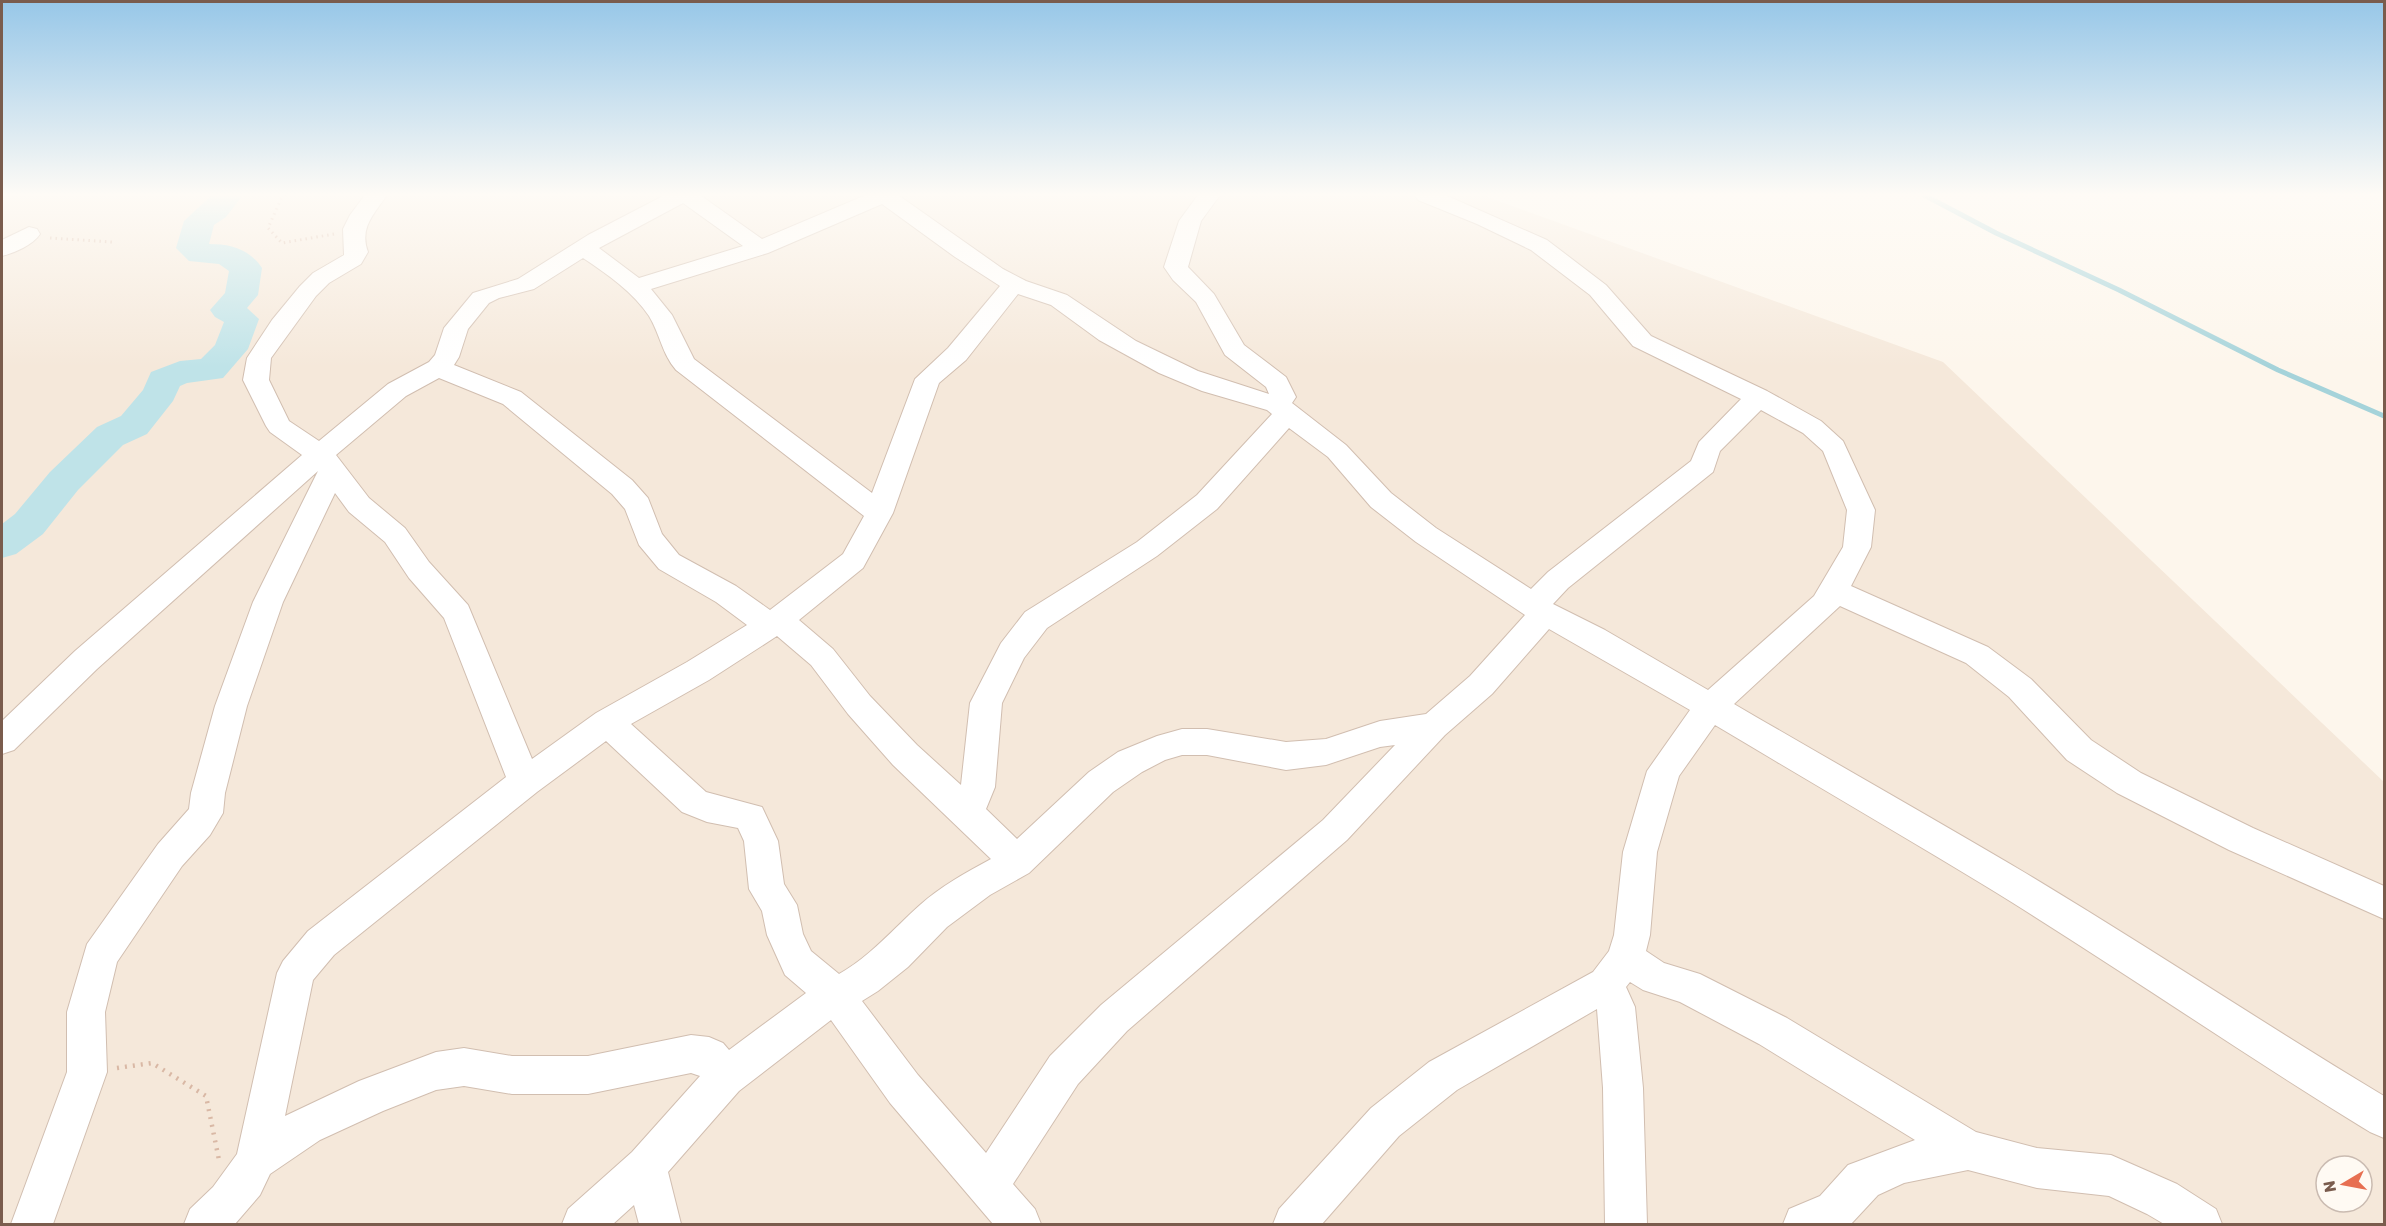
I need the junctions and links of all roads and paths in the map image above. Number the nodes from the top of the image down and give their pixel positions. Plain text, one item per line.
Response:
1 (357, 252) edge
2 (577, 252) edge
3 (590, 252) edge
4 (746, 252) edge
5 (963, 252) edge
6 (1181, 252) edge
7 (1548, 252) edge
8 (1014, 284) junction
9 (636, 286) junction
10 (438, 368) junction
11 (1758, 397) junction
12 (1282, 408) junction
13 (326, 462) junction
14 (879, 513) junction
15 (1834, 591) junction
16 (1539, 610) junction
17 (774, 622) junction
18 (1710, 706) junction
19 (607, 722) junction
20 (1434, 726) junction
21 (2, 741) edge
22 (525, 782) junction
23 (965, 810) junction
24 (1017, 862) junction
25 (2385, 903) edge
26 (1616, 972) junction
27 (836, 996) junction
28 (87, 1072) junction
29 (726, 1077) junction
30 (2385, 1118) edge
31 (1968, 1150) junction
32 (256, 1160) junction
33 (646, 1166) junction
34 (988, 1186) junction
35 (217, 1213) edge
36 (32, 1224) edge
37 (583, 1224) edge
38 (660, 1224) edge
39 (1020, 1224) edge
40 (1294, 1224) edge
41 (1626, 1224) edge
42 (1804, 1224) edge
43 (2201, 1224) edge

1 - 13 street
2 - 10 street
3 - 9 street
4 - 9 street
5 - 8 street
6 - 12 street
7 - 11 street
8 - 12 street
8 - 14 street
9 - 14 street
10 - 13 street
10 - 17 street
11 - 15 street
11 - 16 street
12 - 16 street
12 - 23 street
13 - 21 street
13 - 22 street
13 - 28 street
14 - 17 street
15 - 18 street
15 - 25 street
16 - 18 street
16 - 20 street
17 - 19 street
17 - 23 street
18 - 26 street
18 - 30 street
19 - 22 street
19 - 27 street
20 - 24 street
20 - 34 street
22 - 32 street
23 - 24 street
24 - 27 street
26 - 31 street
26 - 40 street
26 - 41 street
27 - 29 street
27 - 34 street
28 - 35 path
28 - 36 street
29 - 32 street
29 - 33 street
31 - 42 street
31 - 43 street
32 - 35 street
33 - 37 street
33 - 38 street
34 - 39 street

